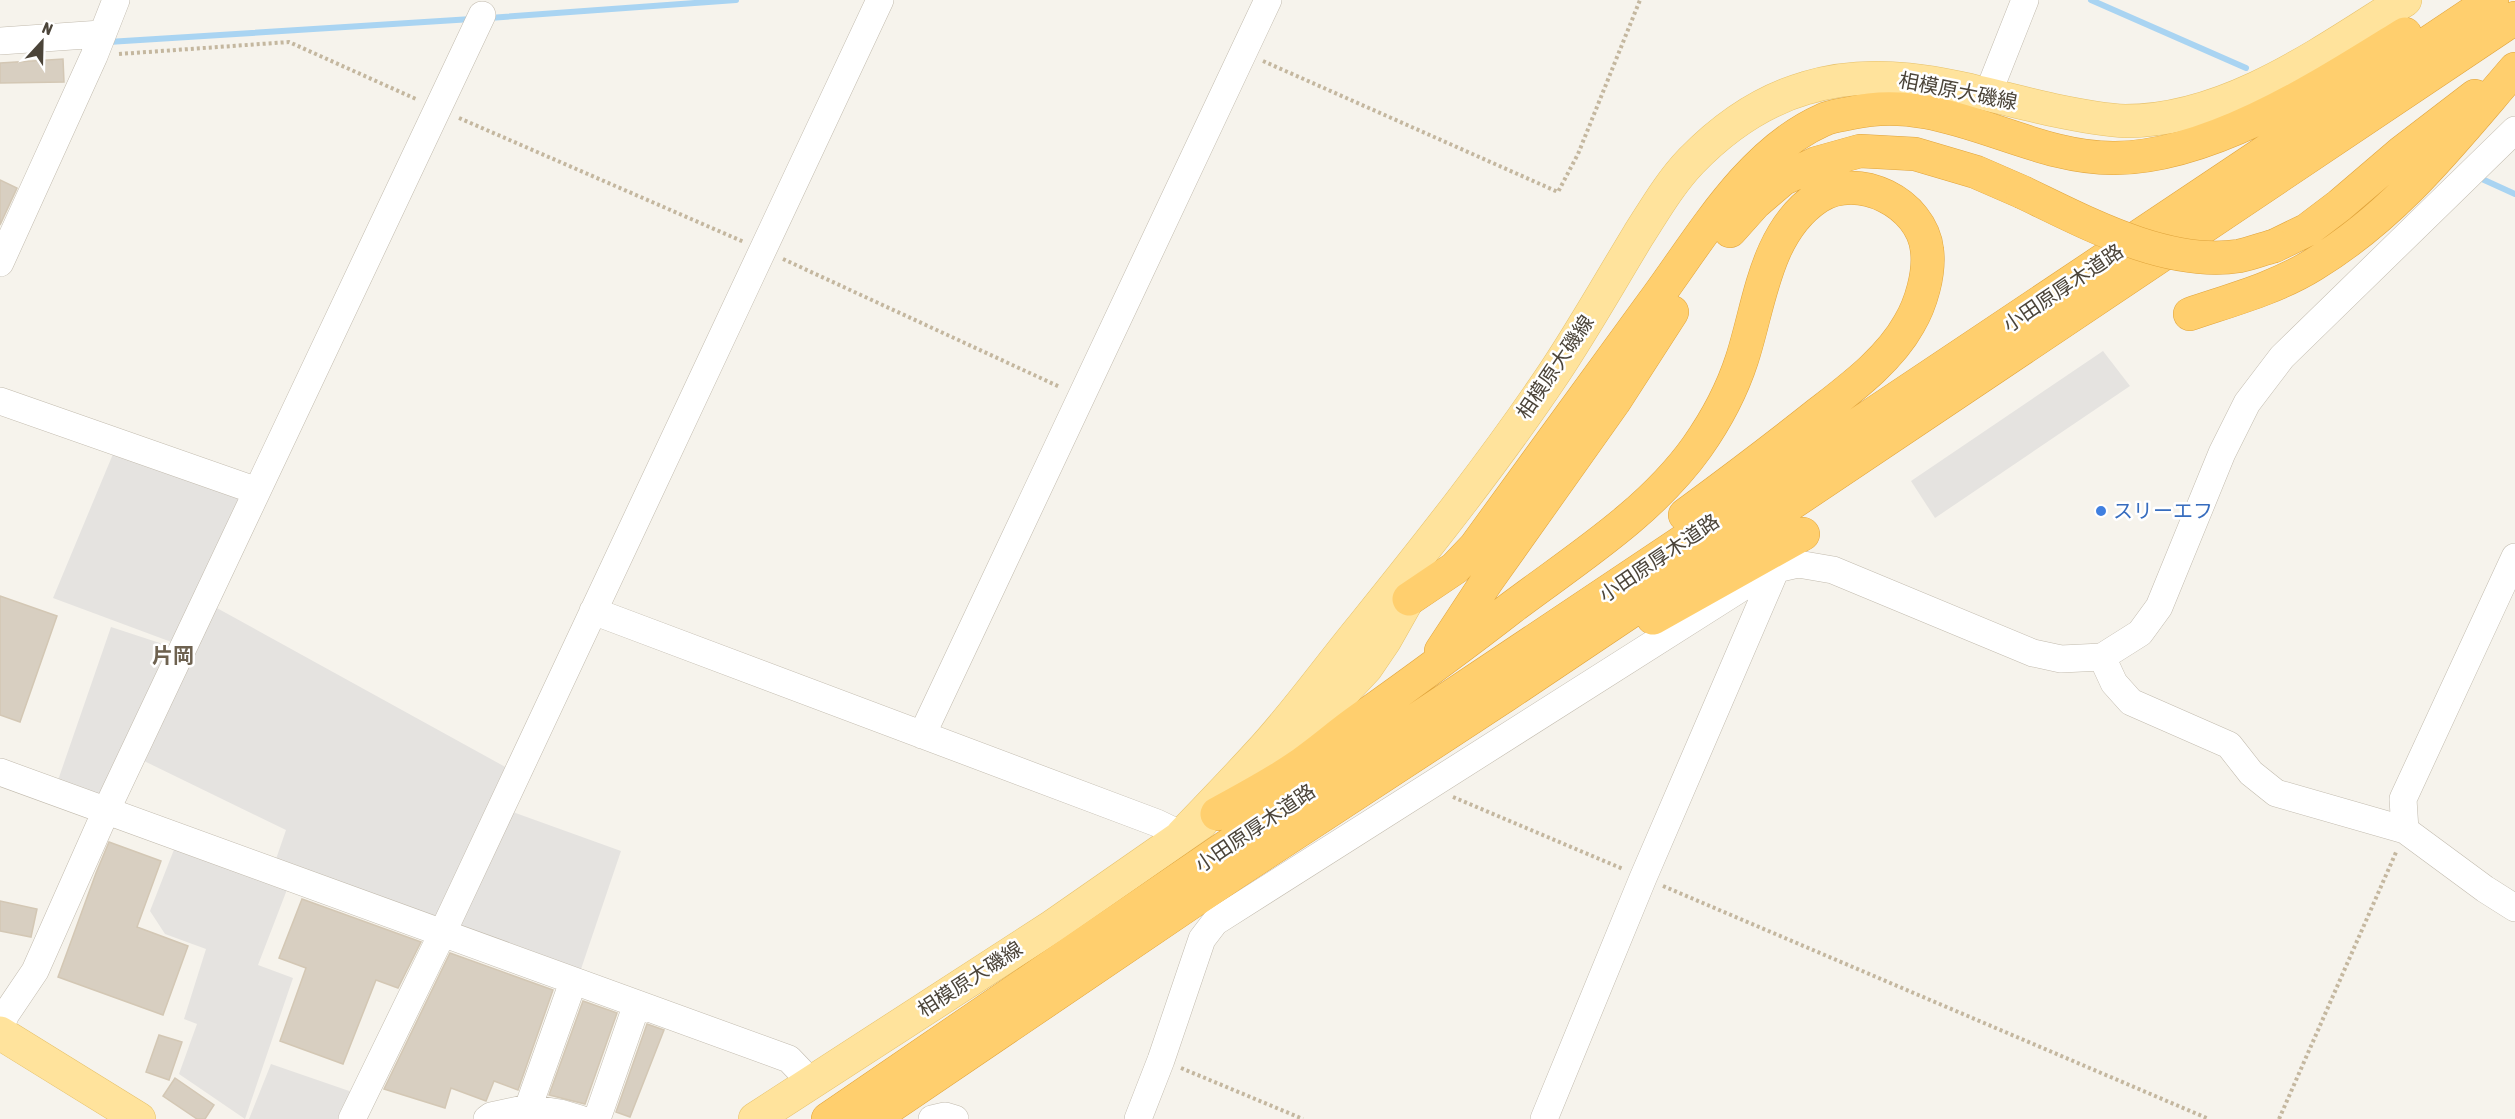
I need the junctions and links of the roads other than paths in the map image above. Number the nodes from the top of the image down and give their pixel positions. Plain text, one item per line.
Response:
1 (116, 0) edge
2 (880, 0) edge
3 (1268, 0) edge
4 (2025, 0) edge
5 (2404, 0) edge
6 (2460, 0) edge
7 (2492, 0) edge
8 (2515, 18) edge
9 (480, 20) dead end
10 (0, 41) edge
11 (98, 45) junction
12 (2515, 68) edge
13 (1987, 96) junction
14 (2515, 118) edge
15 (2515, 130) edge
16 (2481, 165) junction
17 (6, 234) edge
18 (0, 263) edge
19 (2190, 314) dead end
20 (0, 401) edge
21 (257, 491) junction
22 (1445, 524) junction
23 (1803, 534) dead end
24 (2515, 556) edge
25 (1776, 569) junction
26 (2507, 592) edge
27 (1409, 599) junction
28 (593, 611) junction
29 (2102, 657) junction
30 (1497, 683) junction
31 (1408, 687) junction
32 (922, 735) junction
33 (1268, 744) junction
34 (0, 772) edge
35 (106, 811) junction
36 (1217, 814) junction
37 (2405, 830) junction
38 (1182, 835) junction
39 (2515, 908) edge
40 (442, 934) junction
41 (573, 982) junction
42 (637, 1004) junction
43 (0, 1027) edge
44 (0, 1033) edge
45 (810, 1081) junction
46 (528, 1108) junction
47 (139, 1119) edge
48 (352, 1119) edge
49 (487, 1119) edge
50 (580, 1119) edge
51 (597, 1119) edge
52 (755, 1119) edge
53 (828, 1119) edge
54 (872, 1119) edge
55 (932, 1119) edge
56 (955, 1119) edge
57 (1138, 1119) edge
58 (1544, 1119) edge

1 - 11 street
2 - 28 street
3 - 32 street
4 - 13 street
5 - 13 main road, 相模原大磯線
6 - 27 highway
7 - 30 highway, 小田原厚木道路
8 - 30 highway, 小田原厚木道路
9 - 21 street
10 - 11 street
11 - 17 street
12 - 19 highway
12 - 31 highway, bridge
13 - 22 main road, 相模原大磯線
14 - 16 street
15 - 16 street
16 - 29 street
17 - 18 street
20 - 21 street
21 - 35 street
22 - 27 main road, 相模原大磯線
22 - 33 main road, 相模原大磯線
23 - 30 highway
24 - 26 street
25 - 29 street
25 - 57 street
25 - 58 street
26 - 37 street
27 - 33 main road
27 - 36 main road, 相模原大磯線
28 - 32 street
28 - 40 street
29 - 37 street
30 - 31 highway
30 - 53 highway, 小田原厚木道路
30 - 54 highway, 小田原厚木道路
31 - 36 highway
32 - 38 street
33 - 38 main road, 相模原大磯線
34 - 35 street
35 - 40 street
35 - 43 street
36 - 38 main road, 相模原大磯線
37 - 39 street
38 - 45 main road, 相模原大磯線
40 - 41 street
40 - 48 street
41 - 42 street
41 - 46 street
42 - 45 street
42 - 51 street
44 - 47 main road
45 - 52 main road, 相模原大磯線
46 - 49 street
46 - 50 street
55 - 56 street

